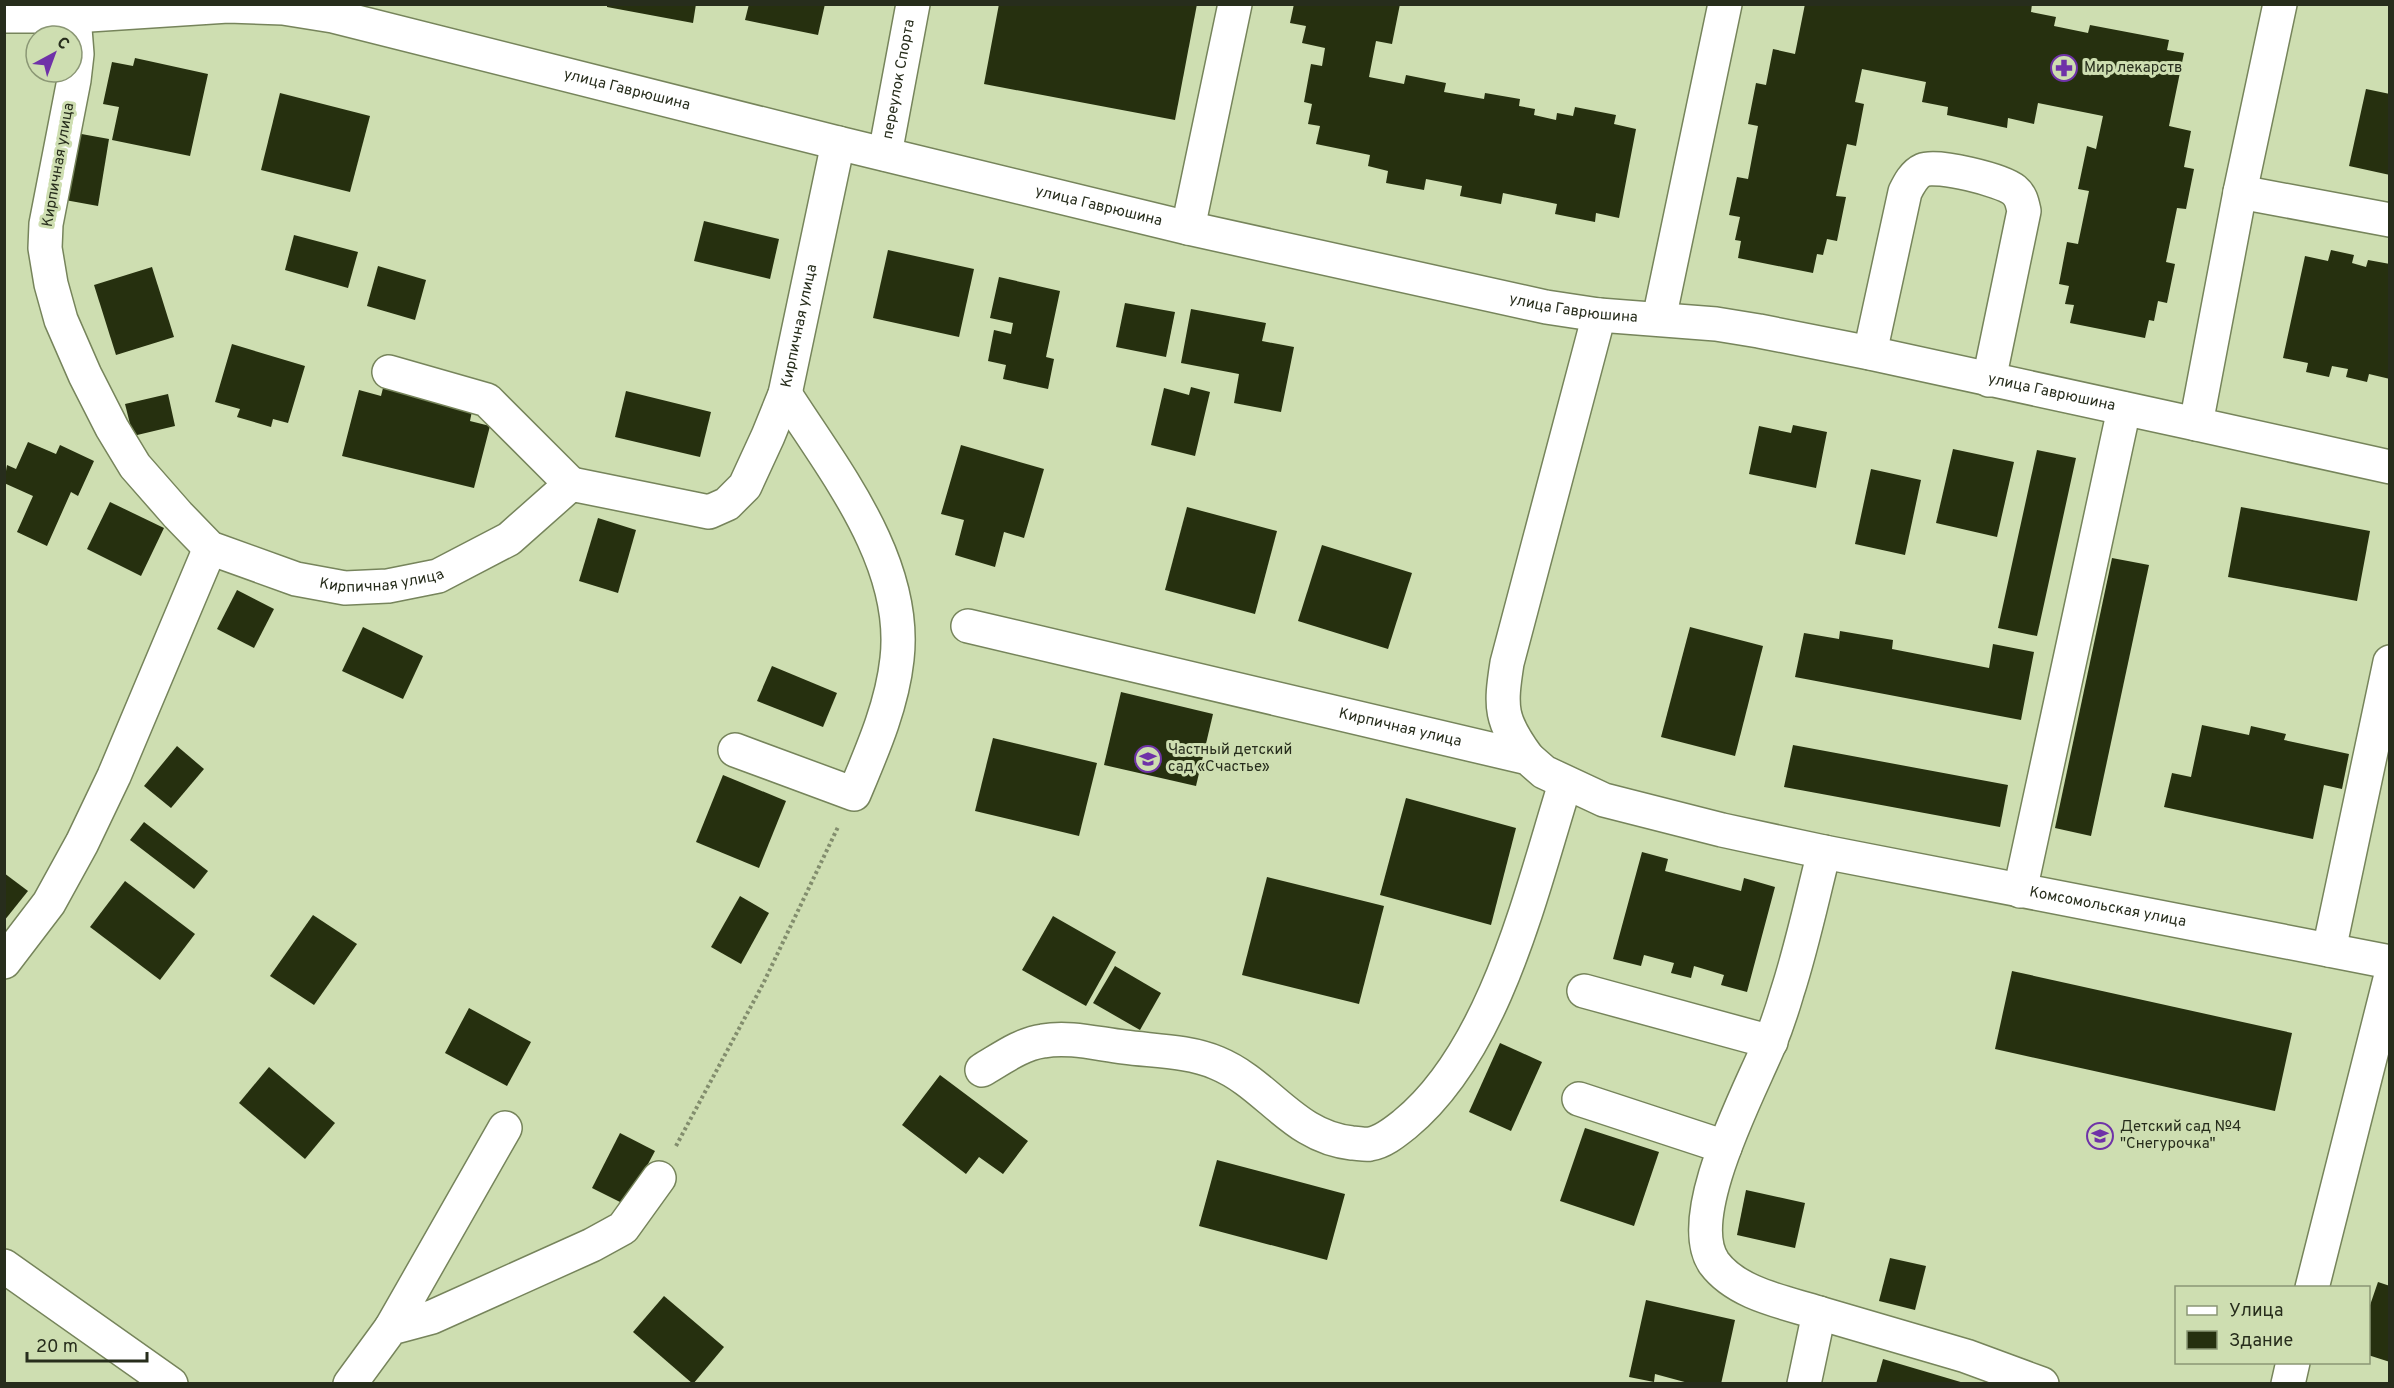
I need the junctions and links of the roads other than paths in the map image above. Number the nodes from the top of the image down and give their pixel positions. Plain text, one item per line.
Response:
1 (914, 4) edge
2 (1235, 4) edge
3 (1725, 4) edge
4 (2280, 4) edge
5 (228, 5) edge
6 (4, 16) edge
7 (74, 16) junction
8 (838, 143) junction
9 (885, 154) junction
10 (2240, 192) junction
11 (2390, 220) edge
12 (1188, 228) junction
13 (1599, 315) junction
14 (1659, 319) junction
15 (1870, 353) junction
16 (389, 372) dead end
17 (1989, 380) junction
18 (785, 394) junction
19 (2124, 409) junction
20 (2196, 424) junction
21 (2390, 467) edge
22 (571, 484) junction
23 (210, 548) junction
24 (968, 626) dead end
25 (2390, 662) edge
26 (735, 750) dead end
27 (1528, 758) junction
28 (1565, 784) junction
29 (1824, 852) junction
30 (2020, 891) junction
31 (2329, 950) junction
32 (4, 962) edge
33 (2390, 962) edge
34 (2390, 979) edge
35 (1584, 991) dead end
36 (1771, 1042) junction
37 (982, 1070) dead end
38 (1579, 1099) dead end
39 (505, 1128) dead end
40 (1725, 1147) junction
41 (659, 1178) road end
42 (4, 1266) edge
43 (2312, 1286) edge
44 (1819, 1313) junction
45 (391, 1328) junction
46 (2293, 1364) edge
47 (171, 1383) edge
48 (350, 1383) edge
49 (1804, 1383) edge
50 (2042, 1383) edge
51 (2288, 1383) edge

1 - 9 street, переулок Спорта
2 - 12 street
3 - 14 street
4 - 10 street
5 - 7 street, улица Гаврюшина
5 - 8 street, улица Гаврюшина
6 - 7 street, улица Гаврюшина
7 - 23 street, Кирпичная улица
8 - 9 street, улица Гаврюшина
8 - 18 street, Кирпичная улица
9 - 12 street, улица Гаврюшина
10 - 11 street
10 - 20 street
12 - 13 street, улица Гаврюшина
13 - 14 street, улица Гаврюшина
13 - 27 street
14 - 15 street, улица Гаврюшина
15 - 17 street, улица Гаврюшина
15 - 17 street
16 - 22 street
17 - 19 street, улица Гаврюшина
18 - 22 street, Кирпичная улица
18 - 26 street
19 - 20 street, улица Гаврюшина
19 - 30 street
20 - 21 street, улица Гаврюшина
22 - 23 street, Кирпичная улица
23 - 32 street
24 - 27 street, Кирпичная улица
25 - 31 street
27 - 28 street, Кирпичная улица
28 - 29 street, Кирпичная улица
28 - 37 street
29 - 30 street, Комсомольская улица
29 - 36 street
30 - 31 street, Комсомольская улица
31 - 33 street, Комсомольская улица
34 - 43 street
35 - 36 street
36 - 40 street
38 - 40 street
39 - 45 street
40 - 44 street
41 - 45 street
42 - 47 street
44 - 49 street
44 - 50 street
45 - 48 street
46 - 51 street

